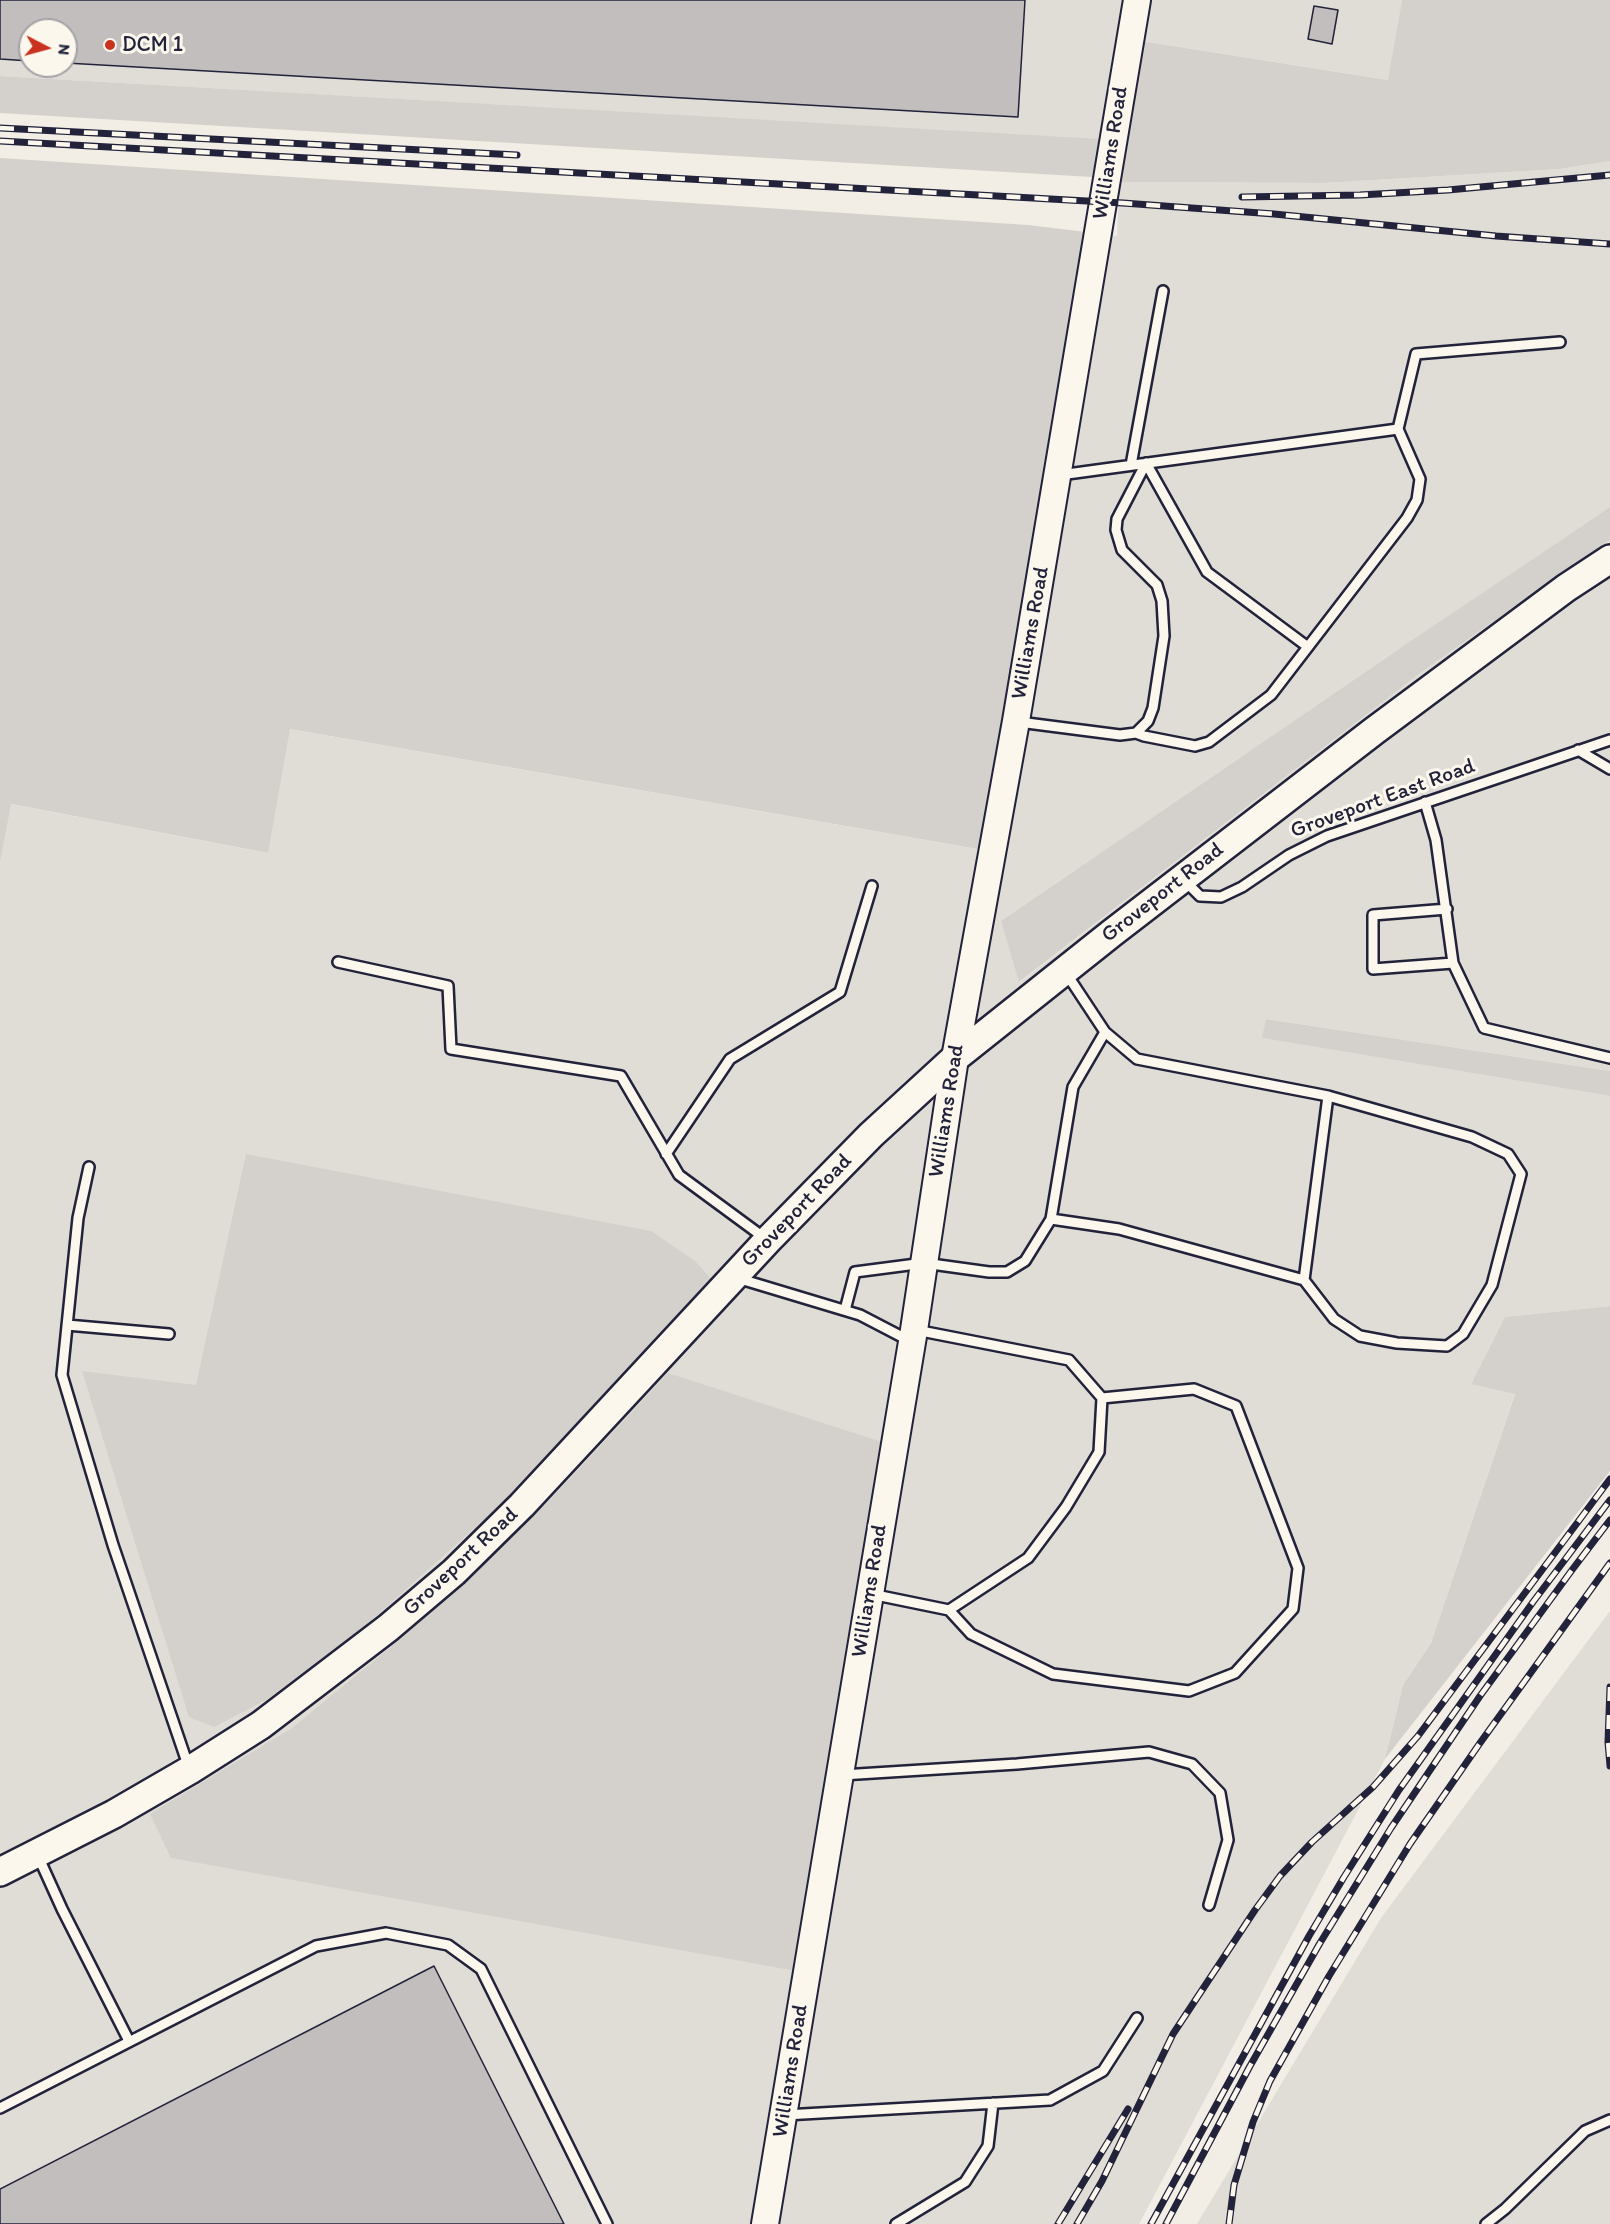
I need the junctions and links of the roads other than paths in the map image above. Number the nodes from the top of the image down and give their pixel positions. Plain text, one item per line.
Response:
1 (1137, 0) edge
2 (1163, 291) dead end
3 (1560, 342) dead end
4 (1398, 429) junction
5 (1146, 463) junction
6 (1131, 465) junction
7 (1058, 475) junction
8 (1610, 559) edge
9 (1308, 647) junction
10 (1016, 721) junction
11 (1136, 733) junction
12 (1610, 740) edge
13 (1578, 750) junction
14 (1610, 769) edge
15 (1425, 802) junction
16 (1182, 878) junction
17 (872, 886) dead end
18 (1447, 909) junction
19 (339, 962) dead end
20 (1454, 963) junction
21 (1064, 971) junction
22 (1105, 1032) junction
23 (955, 1058) junction
24 (1610, 1058) edge
25 (1328, 1096) junction
26 (666, 1154) junction
27 (89, 1167) dead end
28 (1051, 1219) junction
29 (768, 1240) junction
30 (924, 1263) junction
31 (733, 1276) junction
32 (1304, 1280) junction
33 (845, 1310) junction
34 (67, 1325) junction
35 (169, 1334) dead end
36 (913, 1336) junction
37 (1102, 1398) junction
38 (870, 1593) junction
39 (949, 1610) junction
40 (190, 1770) junction
41 (840, 1775) junction
42 (37, 1854) junction
43 (0, 1872) edge
44 (1209, 1905) dead end
45 (1137, 2018) dead end
46 (129, 2041) junction
47 (993, 2103) junction
48 (0, 2108) edge
49 (783, 2115) junction
50 (1610, 2120) edge
51 (607, 2224) edge
52 (765, 2224) edge
53 (896, 2224) edge
54 (1486, 2224) edge

1 - 7 main road, Williams Road
2 - 6 lane
3 - 4 lane
4 - 5 lane
4 - 9 lane
5 - 6 lane
5 - 9 lane
5 - 11 lane
6 - 7 lane
7 - 10 main road, Williams Road
8 - 16 main road, Groveport Road
9 - 11 lane
10 - 11 lane
10 - 23 main road, Williams Road
12 - 13 lane, Groveport East Road
13 - 14 lane
13 - 15 lane, Groveport East Road
15 - 16 lane, Groveport East Road
15 - 18 lane
16 - 21 main road, Groveport Road
17 - 26 lane
18 - 20 lane
18 - 20 lane
19 - 26 lane
20 - 24 lane
21 - 22 lane
21 - 23 main road, Groveport Road
22 - 25 lane
22 - 28 lane
23 - 29 main road, Groveport Road
23 - 30 main road, Williams Road
25 - 32 lane
25 - 32 lane
26 - 29 lane
27 - 34 lane
28 - 30 lane
28 - 32 lane
29 - 31 main road, Groveport Road
30 - 33 lane
30 - 36 main road, Williams Road
31 - 33 lane
31 - 40 main road, Groveport Road
33 - 36 lane
34 - 35 lane
34 - 40 lane
36 - 37 lane
36 - 38 main road, Williams Road
37 - 39 lane
37 - 39 lane
38 - 39 lane
38 - 41 main road, Williams Road
40 - 42 main road, Groveport Road
41 - 44 lane
41 - 49 main road, Williams Road
42 - 43 main road, Groveport Road
42 - 46 lane
45 - 47 lane
46 - 48 lane
46 - 51 lane
47 - 49 lane
47 - 53 lane
49 - 52 main road, Williams Road
50 - 54 lane

